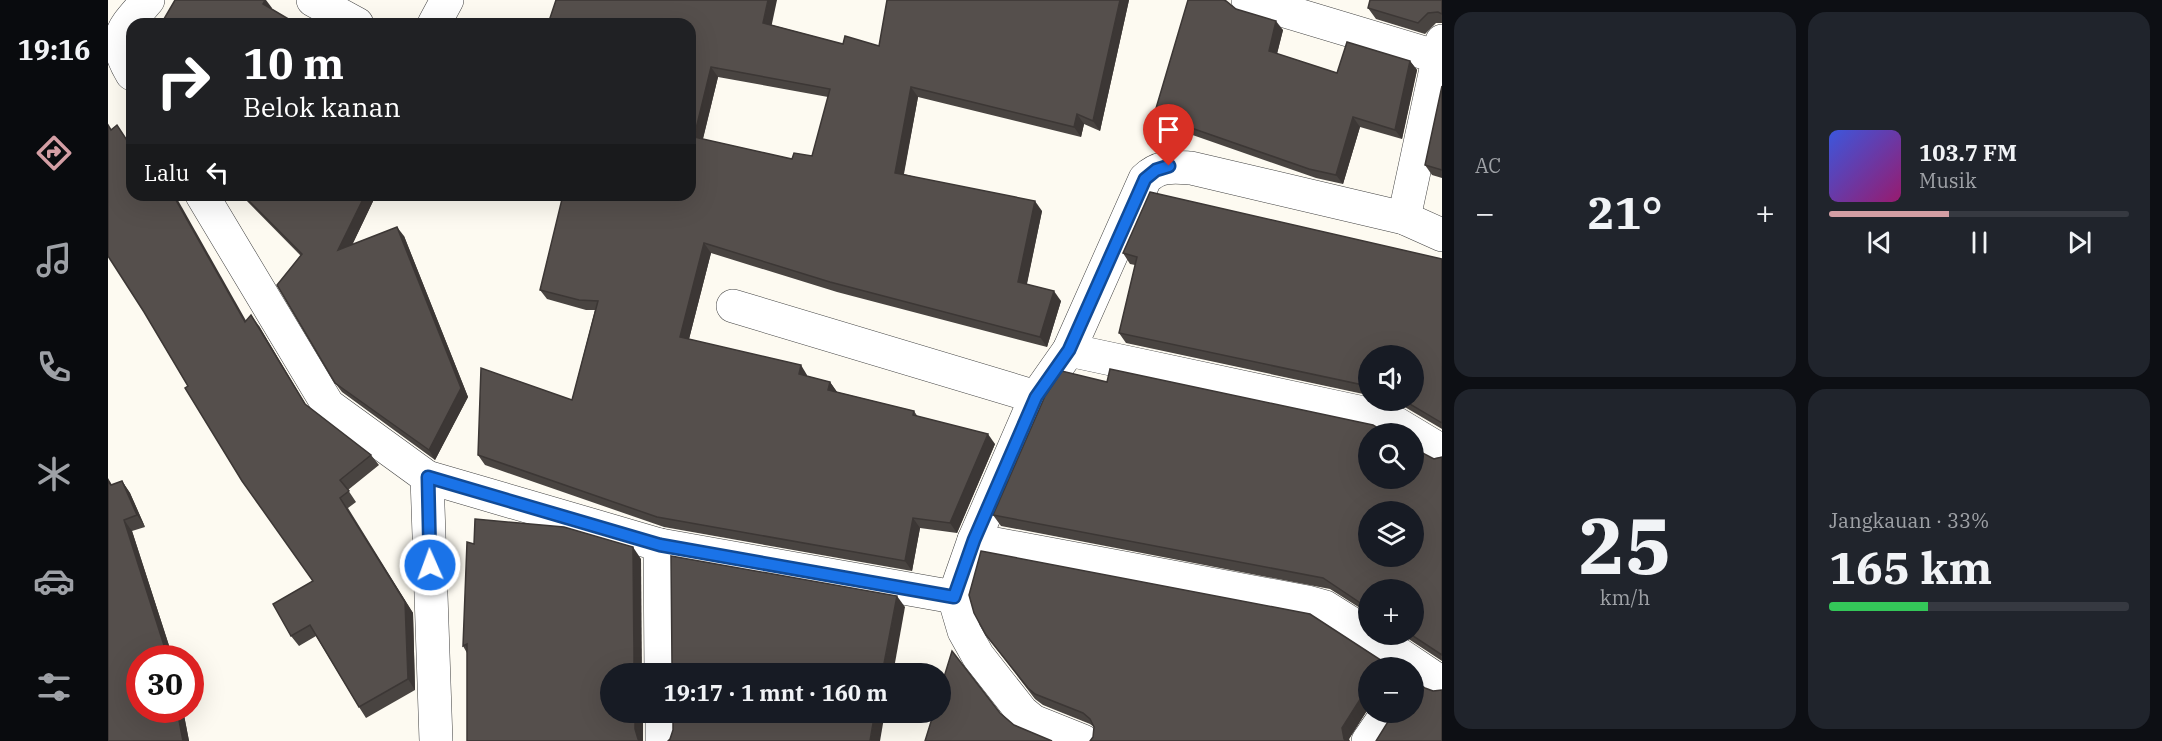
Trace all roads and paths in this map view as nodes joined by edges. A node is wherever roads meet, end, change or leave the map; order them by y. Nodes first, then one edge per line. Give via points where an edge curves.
1 (148, 0) edge
2 (313, 0) edge
3 (447, 0) edge
4 (1248, 0) edge
5 (132, 18) edge
6 (346, 18) edge
7 (437, 18) edge
8 (126, 26) edge
9 (1440, 49) edge
10 (126, 64) edge
11 (206, 201) edge
12 (1404, 218) junction
13 (1442, 235) edge
14 (733, 306) dead end
15 (1069, 350) junction
16 (1036, 397) junction
17 (1442, 451) edge
18 (428, 477) junction
19 (974, 540) junction
20 (660, 545) junction
21 (954, 597) junction
22 (1358, 628) edge
23 (1383, 645) edge
24 (1399, 657) edge
25 (661, 663) edge
26 (662, 723) edge
27 (1380, 723) edge
28 (436, 741) edge
29 (662, 741) edge
30 (1083, 741) edge
31 (1368, 741) edge

1 - 5 street
2 - 6 street
3 - 7 street
4 - 9 street
8 - 10 street via 120,40
9 - 12 street
11 - 18 street via 328,405
12 - 13 street
12 - 15 street via 1191,168 1169,166 1156,170 1145,179
14 - 16 street
15 - 16 street
15 - 17 street via 1387,418
16 - 19 street
18 - 20 street
18 - 28 street
19 - 21 street
19 - 22 street via 1307,602 1325,607
20 - 21 street
20 - 25 street
21 - 30 street via 964,631 978,656 1022,712 1033,722
23 - 24 street
26 - 29 street
27 - 31 street

